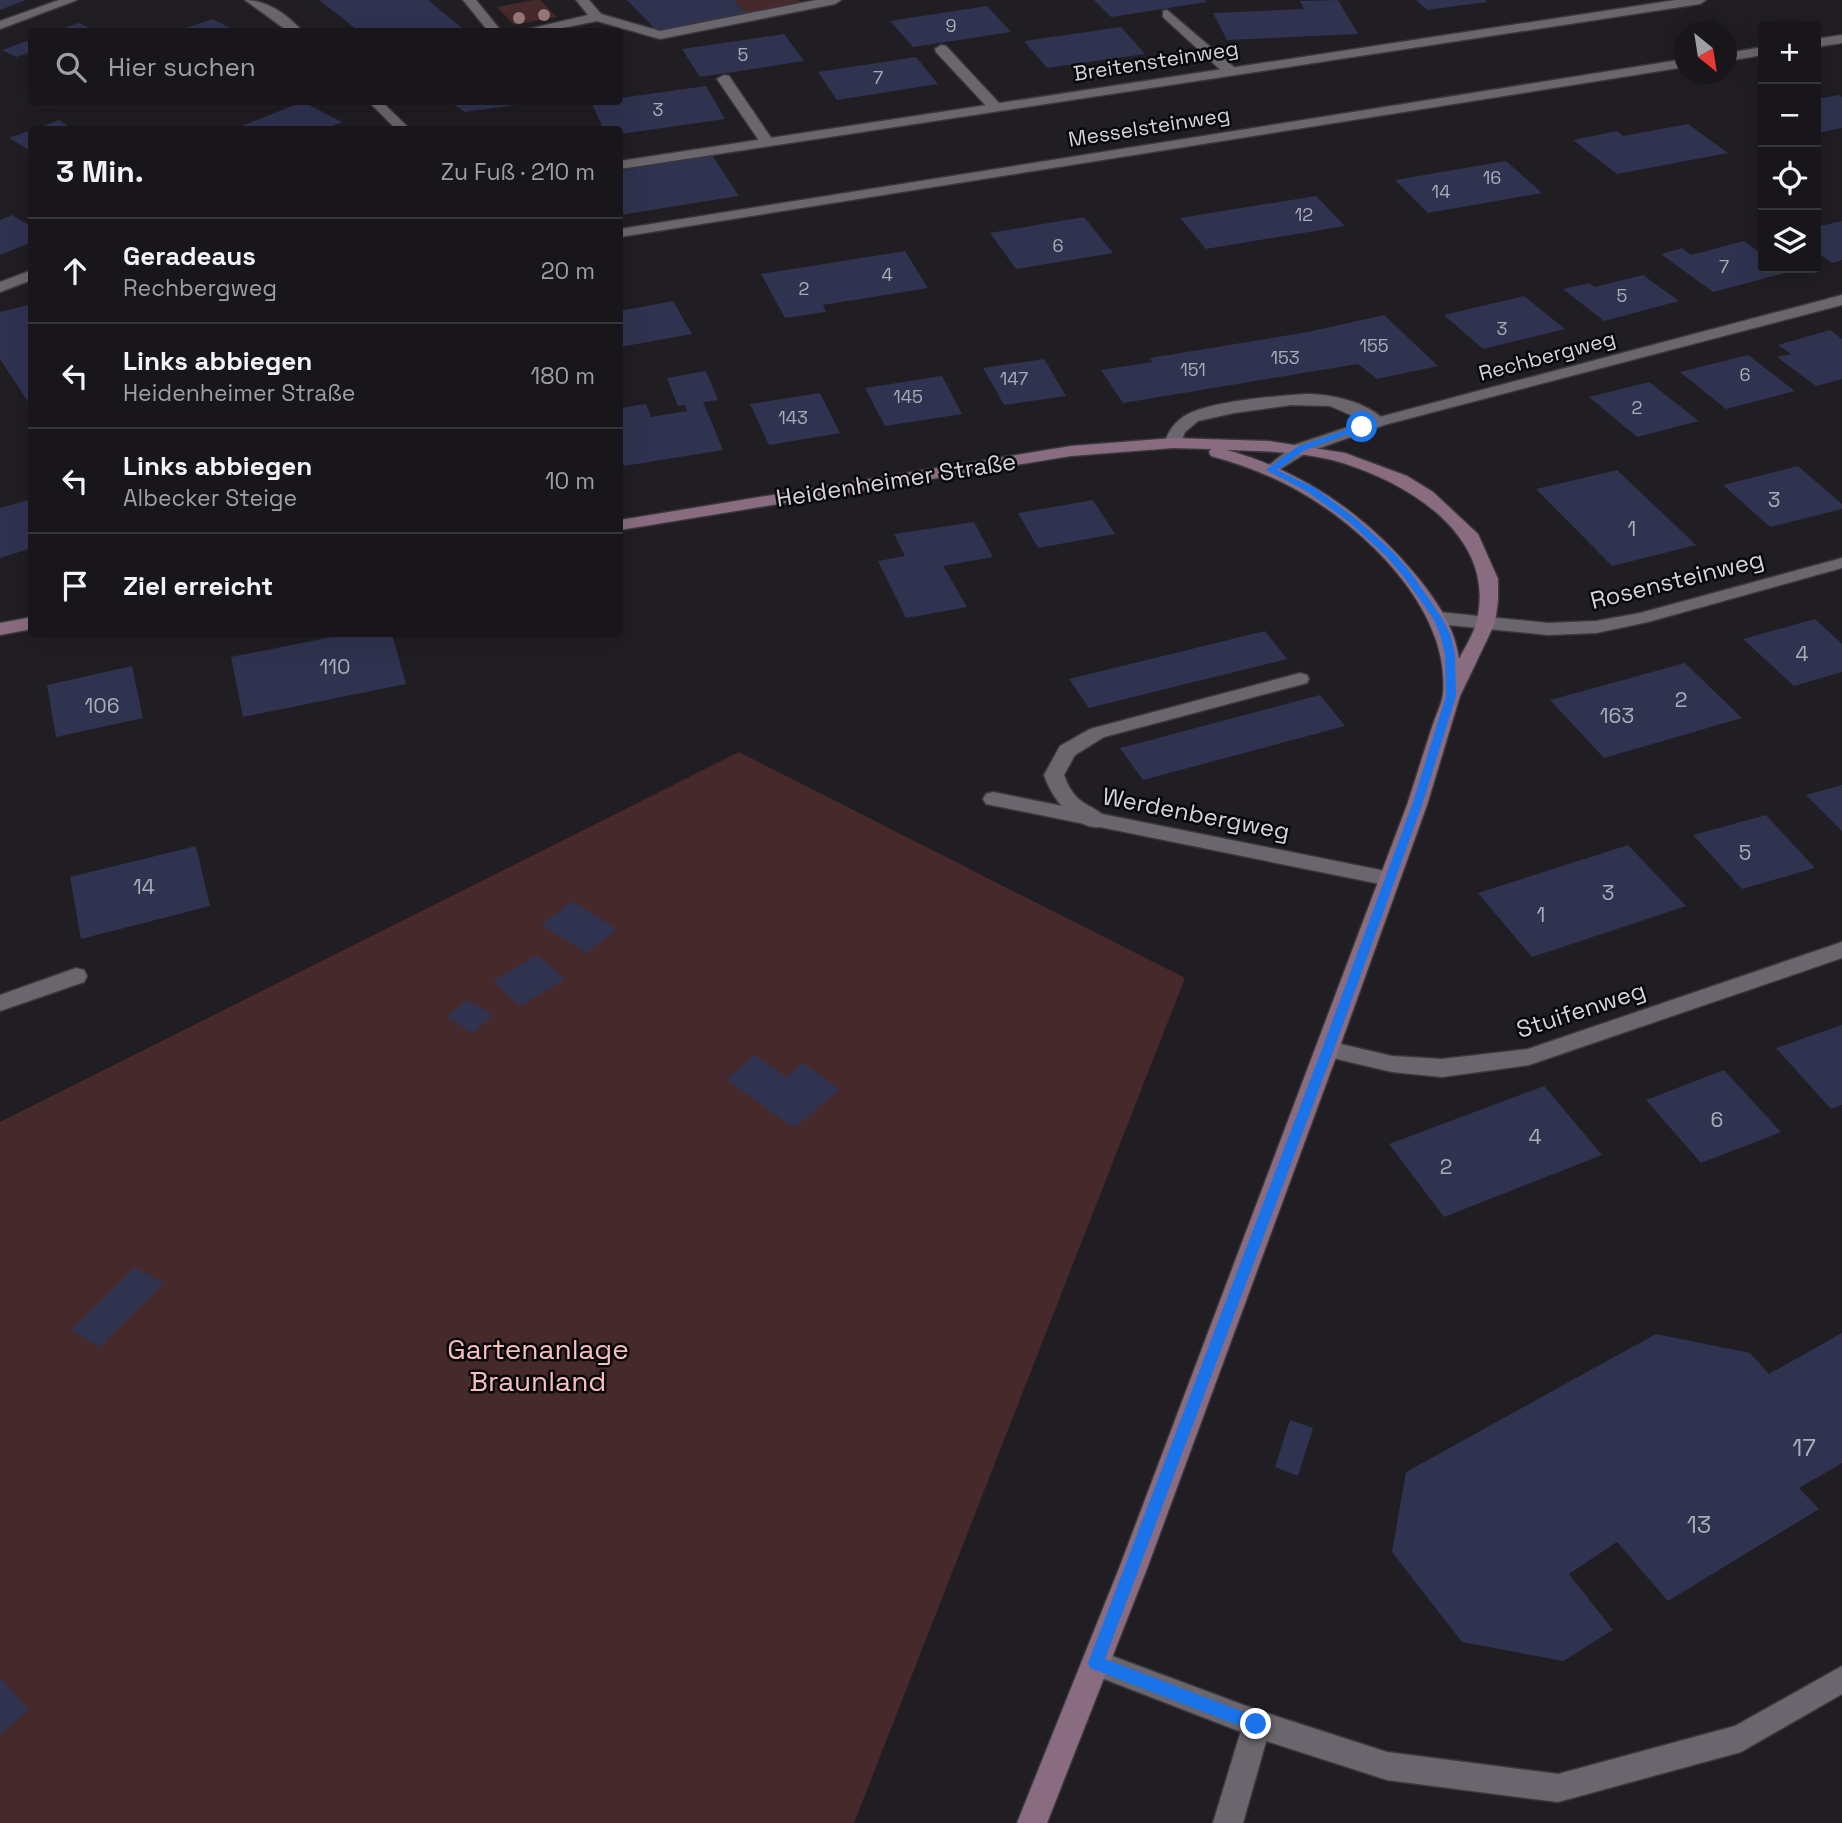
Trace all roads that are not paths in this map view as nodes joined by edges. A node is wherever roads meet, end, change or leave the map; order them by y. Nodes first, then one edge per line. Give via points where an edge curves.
1 (71, 0) edge
2 (251, 0) edge
3 (472, 0) edge
4 (582, 0) edge
5 (831, 0) edge
6 (1700, 0) edge
7 (1167, 14) dead end
8 (597, 17) junction
9 (0, 25) edge
10 (293, 28) edge
11 (493, 28) edge
12 (542, 28) edge
13 (1842, 38) edge
14 (1821, 42) edge
15 (941, 49) dead end
16 (1758, 52) edge
17 (1737, 55) edge
18 (1674, 66) edge
19 (1230, 71) junction
20 (724, 79) dead end
21 (378, 105) edge
22 (995, 107) junction
23 (395, 126) edge
24 (767, 142) junction
25 (623, 165) edge
26 (623, 233) edge
27 (28, 276) edge
28 (0, 287) edge
29 (1842, 300) edge
30 (1378, 422) junction
31 (1173, 443) junction
32 (1300, 449) junction
33 (1271, 470) junction
34 (623, 525) edge
35 (1842, 563) edge
36 (1437, 618) junction
37 (1486, 623) junction
38 (28, 624) edge
39 (0, 629) edge
40 (1300, 679) dead end
41 (1451, 696) junction
42 (993, 799) dead end
43 (1100, 821) junction
44 (1390, 879) junction
45 (1842, 950) edge
46 (76, 976) dead end
47 (0, 1003) edge
48 (1328, 1049) junction
49 (1096, 1663) junction
50 (1842, 1678) edge
51 (1256, 1724) junction
52 (1032, 1823) edge
53 (1228, 1823) edge

1 - 9 street
2 - 10 street
3 - 11 street
4 - 8 street
5 - 8 street via 660,35
6 - 19 street, Breitensteinweg
7 - 19 street
8 - 12 street
13 - 14 street
15 - 22 street
16 - 17 street
18 - 26 street, Messelsteinweg
19 - 22 street, Breitensteinweg
20 - 24 street
21 - 23 street
22 - 24 street, Breitensteinweg
24 - 25 street, Breitensteinweg
27 - 28 street
29 - 30 street, Rechbergweg
30 - 31 street via 1337,403 1293,400 1193,418 1178,431
30 - 32 street, Rechbergweg
31 - 32 main road, Heidenheimer Straße
31 - 33 main road, Heidenheimer Straße
31 - 34 main road, Heidenheimer Straße via 1071,451
32 - 33 street, Rechbergweg
32 - 37 main road, Heidenheimer Straße via 1375,468 1410,485 1451,515 1472,538 1489,579
33 - 36 main road, Heidenheimer Straße via 1311,490 1370,535 1407,575
35 - 37 street, Rosensteinweg via 1613,625 1560,629
36 - 37 street, Rosensteinweg
36 - 41 main road, Heidenheimer Straße via 1450,654
37 - 41 main road, Heidenheimer Straße
38 - 39 main road
40 - 43 street via 1115,727 1080,742 1059,761 1054,775 1066,802
41 - 44 main road, Heidenheimer Straße
42 - 43 street, Werdenbergweg
43 - 44 street, Werdenbergweg
44 - 48 main road, Heidenheimer Straße
45 - 48 street, Stuifenweg via 1529,1058 1442,1068 1392,1064
46 - 47 street
48 - 49 main road, Heidenheimer Straße
49 - 51 street
49 - 52 main road, Heidenheimer Straße
50 - 51 street via 1741,1738 1558,1788 1387,1766
51 - 53 street

